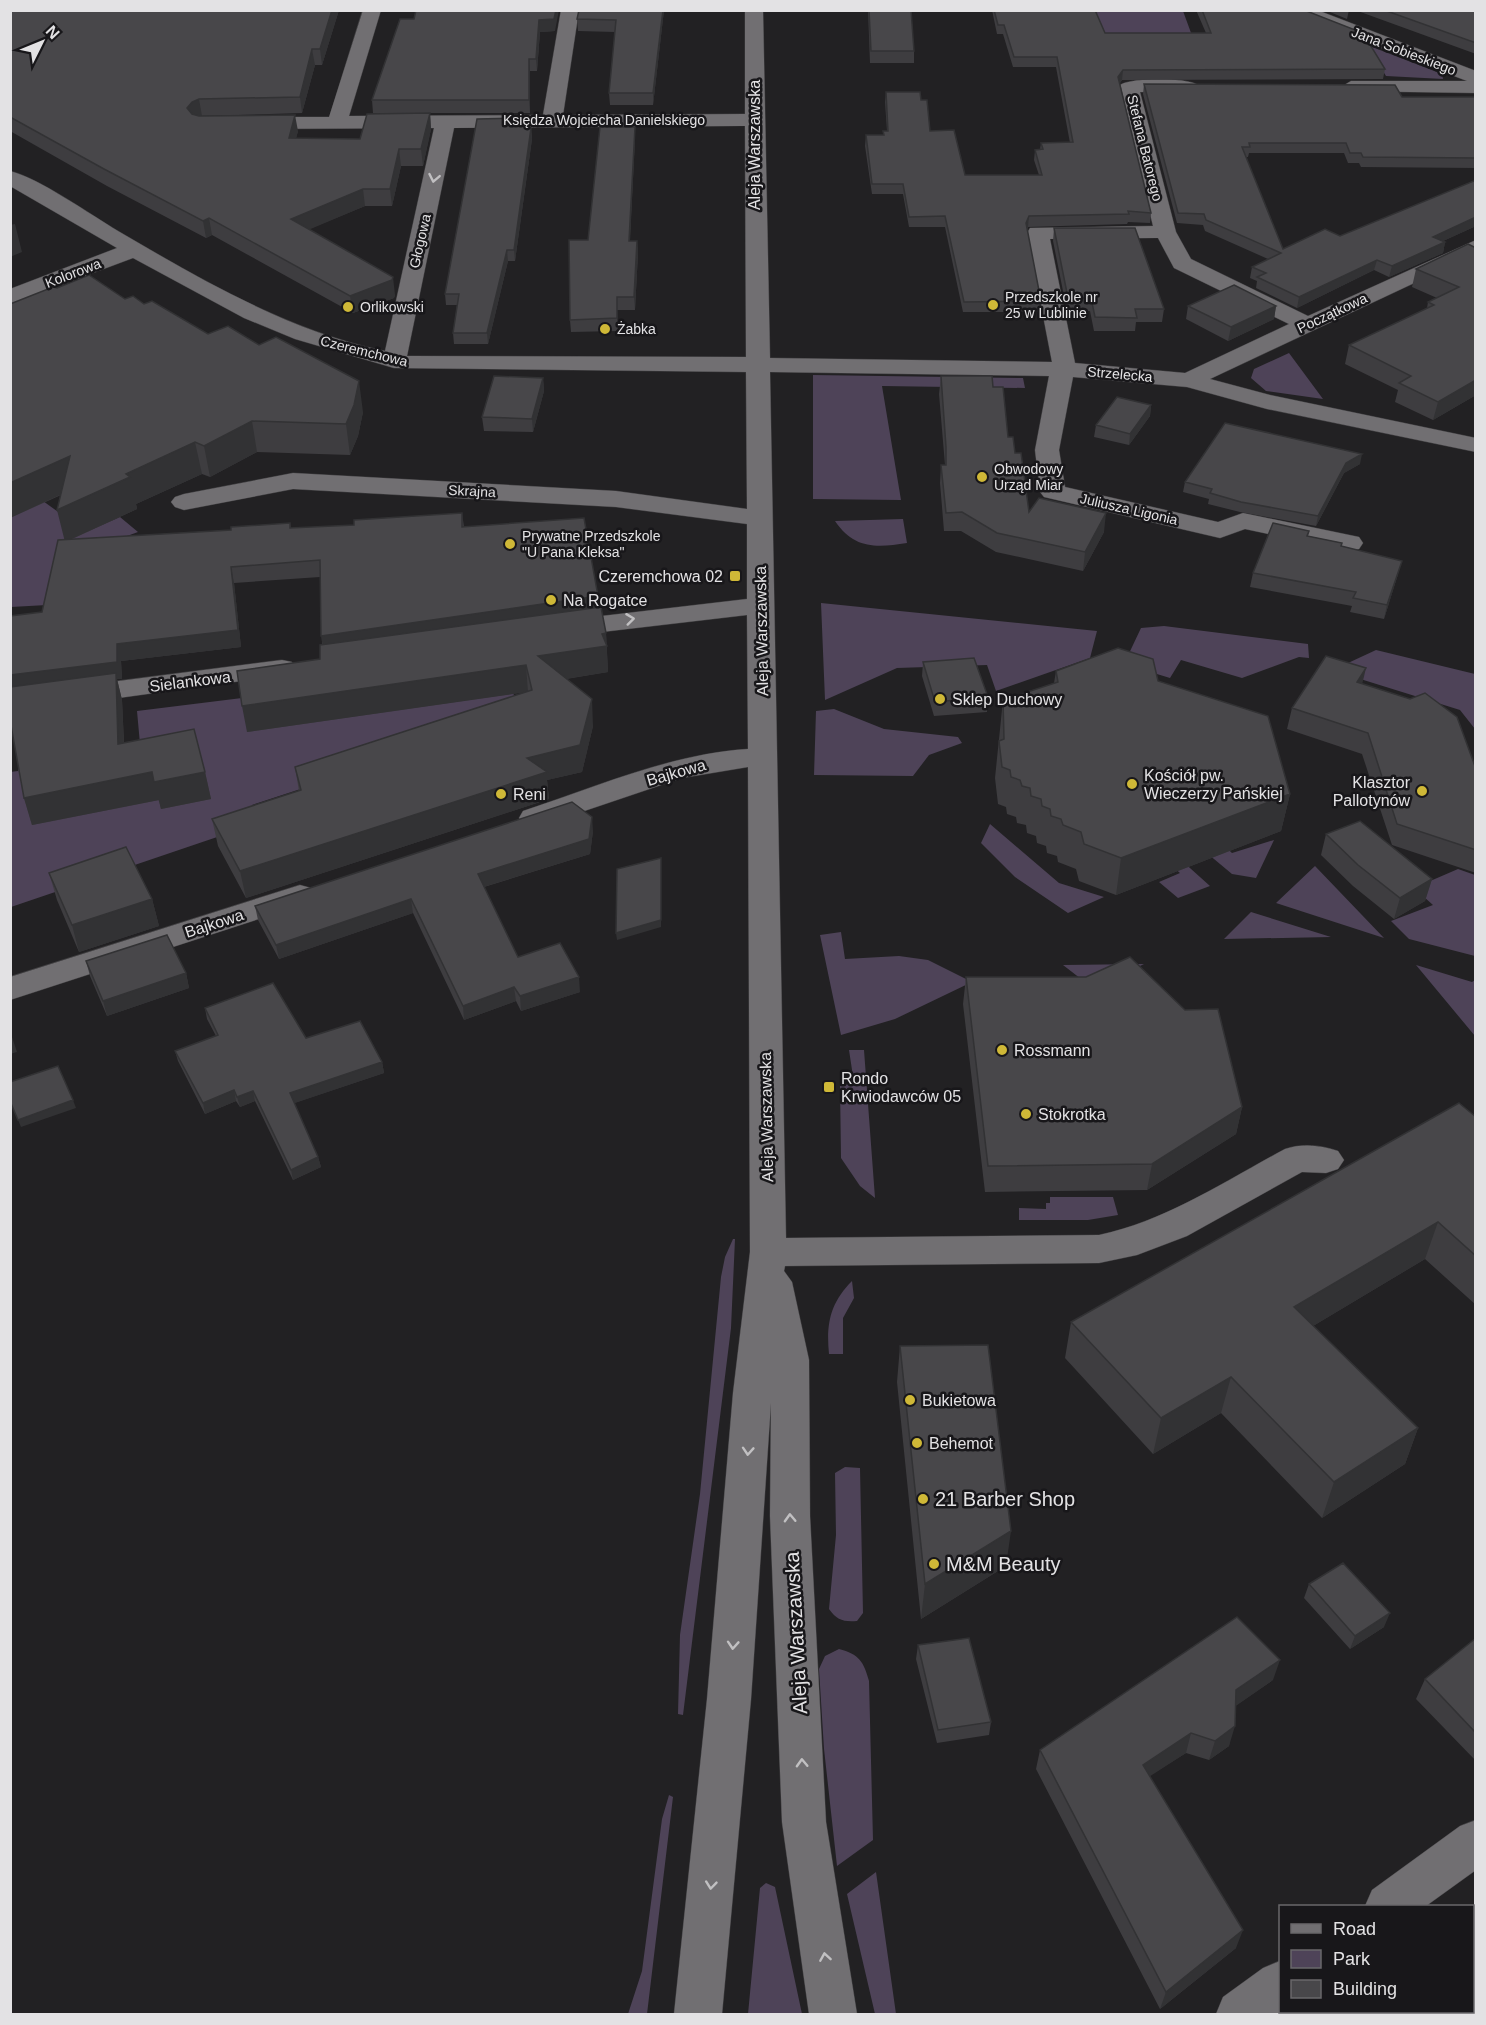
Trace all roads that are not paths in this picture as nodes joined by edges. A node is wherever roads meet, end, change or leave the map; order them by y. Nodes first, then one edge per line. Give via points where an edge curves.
1 (372, 10) edge
2 (570, 10) edge
3 (754, 10) edge
4 (1299, 10) edge
5 (1476, 78) edge
6 (1209, 87) edge
7 (1336, 87) edge
8 (1476, 87) edge
9 (552, 120) junction
10 (754, 120) junction
11 (339, 121) junction
12 (445, 121) junction
13 (233, 123) edge
14 (10, 177) edge
15 (1165, 232) junction
16 (1476, 246) edge
17 (135, 249) junction
18 (10, 297) edge
19 (1307, 324) junction
20 (394, 361) junction
21 (758, 365) junction
22 (1060, 369) junction
23 (1188, 380) junction
24 (1476, 445) edge
25 (184, 502) dead end
26 (760, 518) junction
27 (1350, 543) dead end
28 (761, 606) junction
29 (534, 632) edge
30 (313, 664) edge
31 (10, 704) edge
32 (763, 757) junction
33 (507, 827) edge
34 (327, 886) edge
35 (10, 989) edge
36 (1326, 1160) dead end
37 (768, 1252) junction
38 (1476, 1842) edge
39 (1389, 1905) edge
40 (1279, 1986) edge
41 (698, 2014) edge
42 (833, 2014) edge
43 (1240, 2014) edge

1 - 11 street
2 - 9 street
3 - 10 street, Aleja Warszawska
4 - 5 street, Jana Sobieskiego
6 - 15 street, Stefana Batorego via 1129,86
7 - 8 street
9 - 10 street, Księdza Wojciecha Danielskiego
9 - 12 street, Księdza Wojciecha Danielskiego
10 - 21 street, Aleja Warszawska
11 - 12 street, Księdza Wojciecha Danielskiego
11 - 13 street, Księdza Wojciecha Danielskiego
12 -> 20 street, Głogowa
14 - 17 street, Czeremchowa
15 - 19 street, Stefana Batorego via 1182,263
15 - 22 street via 1038,233 1064,360
16 - 19 street, Początkowa
17 - 18 street, Kolorowa
17 - 20 street, Czeremchowa via 278,325 330,345
19 - 23 street, Początkowa
20 - 21 street, Czeremchowa
21 - 22 street, Strzelecka
21 - 26 street, Aleja Warszawska
22 - 23 street, Strzelecka
22 - 27 street, Juliusza Ligonia via 1047,450 1053,492 1220,530 1244,521
23 - 24 street, Strzelecka via 1268,402
25 - 26 street, Skrajna via 293,482 616,499
26 - 28 street, Aleja Warszawska
29 -> 28 street
28 - 32 street, Aleja Warszawska
30 - 31 street, Sielankowa
32 - 33 street, Bajkowa via 729,757 657,776
32 - 37 street, Aleja Warszawska
34 - 35 street, Bajkowa
36 - 37 street via 1297,1158 1174,1226 1137,1241 1099,1249
37 -> 41 street, Aleja Warszawska via 752,1393 729,1699
42 -> 37 street, Aleja Warszawska via 804,1822 790,1516 790,1360
38 - 39 street
40 - 43 street

